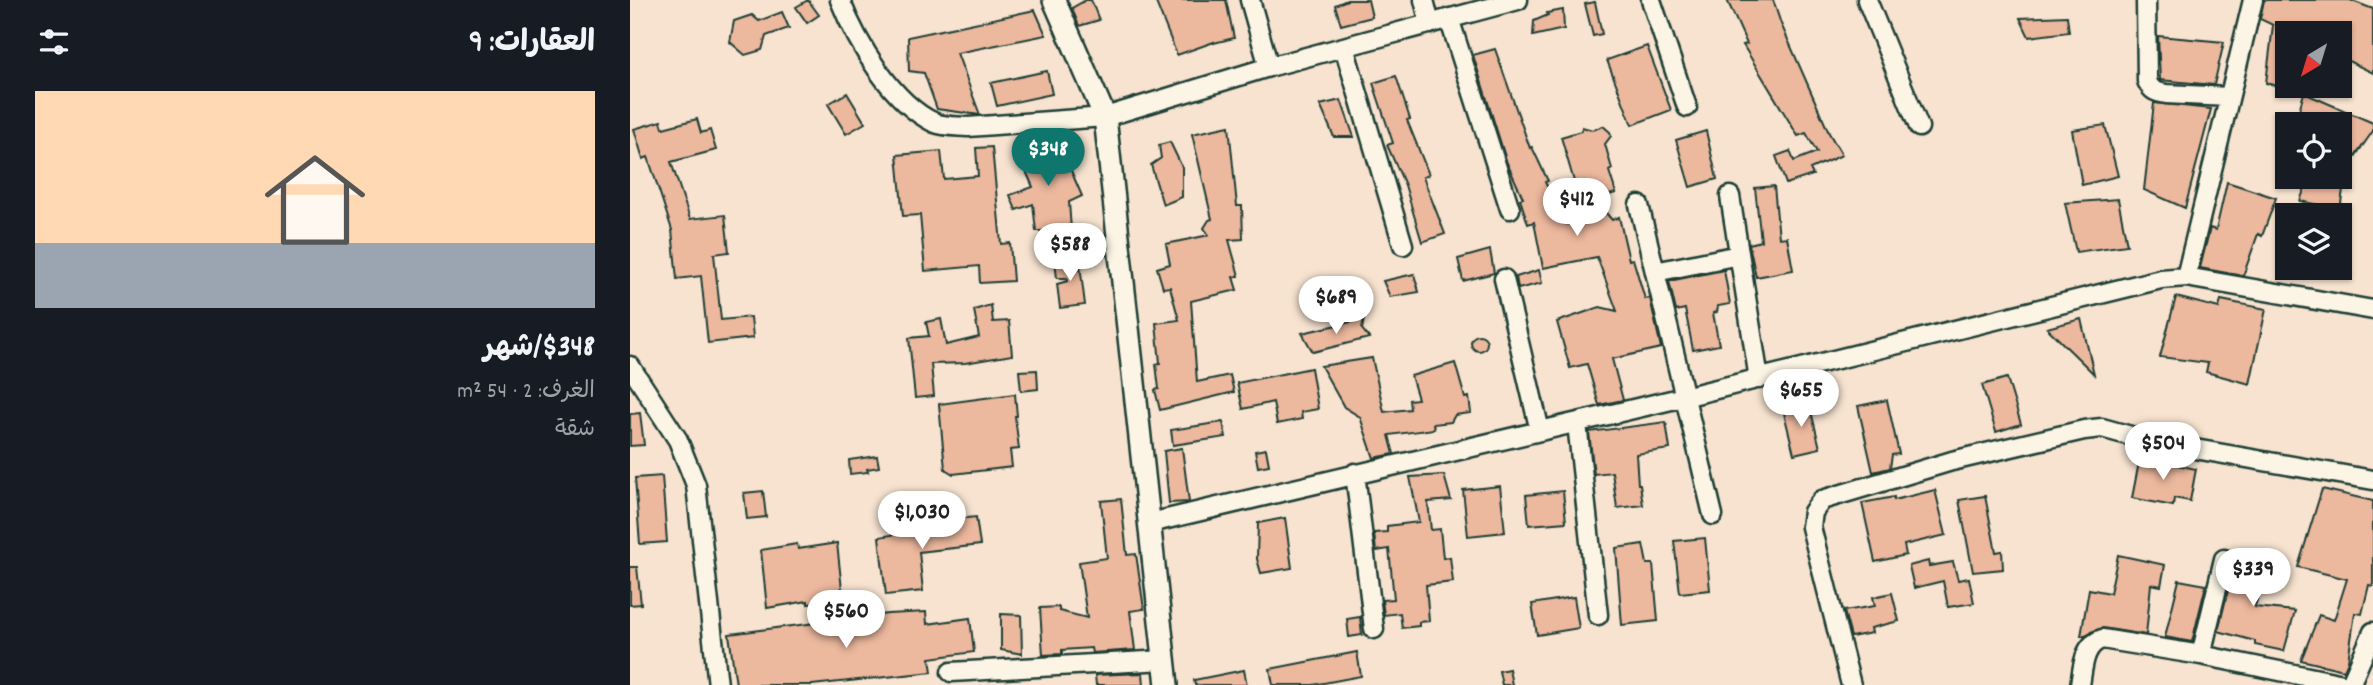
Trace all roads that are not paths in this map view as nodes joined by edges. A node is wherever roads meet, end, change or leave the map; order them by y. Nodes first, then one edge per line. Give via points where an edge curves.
1 (841, 0) edge
2 (1054, 0) edge
3 (1250, 0) edge
4 (1424, 0) edge
5 (1518, 0) edge
6 (1651, 0) edge
7 (1867, 0) edge
8 (2146, 0) edge
9 (2253, 0) edge
10 (1449, 18) junction
11 (1430, 24) junction
12 (1345, 47) junction
13 (1269, 67) junction
14 (2229, 97) junction
15 (1687, 107) dead end
16 (1105, 117) junction
17 (1919, 127) dead end
18 (1730, 196) dead end
19 (1639, 205) dead end
20 (1510, 209) dead end
21 (1403, 245) dead end
22 (1739, 255) junction
23 (1655, 272) junction
24 (2186, 277) junction
25 (1504, 279) dead end
26 (2373, 310) edge
27 (630, 366) edge
28 (1759, 379) junction
29 (1684, 397) junction
30 (1577, 423) junction
31 (1540, 431) junction
32 (1355, 473) junction
33 (2373, 480) edge
34 (1713, 515) dead end
35 (1150, 523) junction
36 (2224, 559) dead end
37 (1598, 615) dead end
38 (1374, 629) dead end
39 (2372, 639) edge
40 (2201, 656) junction
41 (1166, 660) junction
42 (951, 672) dead end
43 (718, 685) edge
44 (1167, 685) edge
45 (1851, 685) edge
46 (2080, 685) edge
47 (2349, 685) edge

1 - 16 street via 861,42 891,85 908,104 936,123 968,127
2 - 16 main road
3 - 13 street
4 - 11 street
5 - 10 street
6 - 15 street
7 - 17 street
8 - 14 street via 2150,88 2157,93
9 - 14 street
10 - 11 street
10 - 20 street
11 - 12 street
12 - 13 street
12 - 21 street
13 - 16 street
14 - 24 street
16 - 35 main road
18 - 22 street
19 - 23 street
22 - 23 street
22 - 28 street
23 - 29 street
24 - 26 street
24 - 28 street via 2161,279
25 - 31 street
27 - 43 street via 678,440 696,485
28 - 29 street
29 - 30 street
29 - 34 street
30 - 31 street
30 - 37 street
31 - 32 street
32 - 35 street
32 - 38 street
33 - 45 street via 2102,428 1952,461 1822,500 1813,512 1811,527
35 - 41 main road
36 - 40 street
39 - 47 street
40 - 46 street via 2097,640 2086,655
40 - 47 street
41 - 42 street
41 - 44 main road

